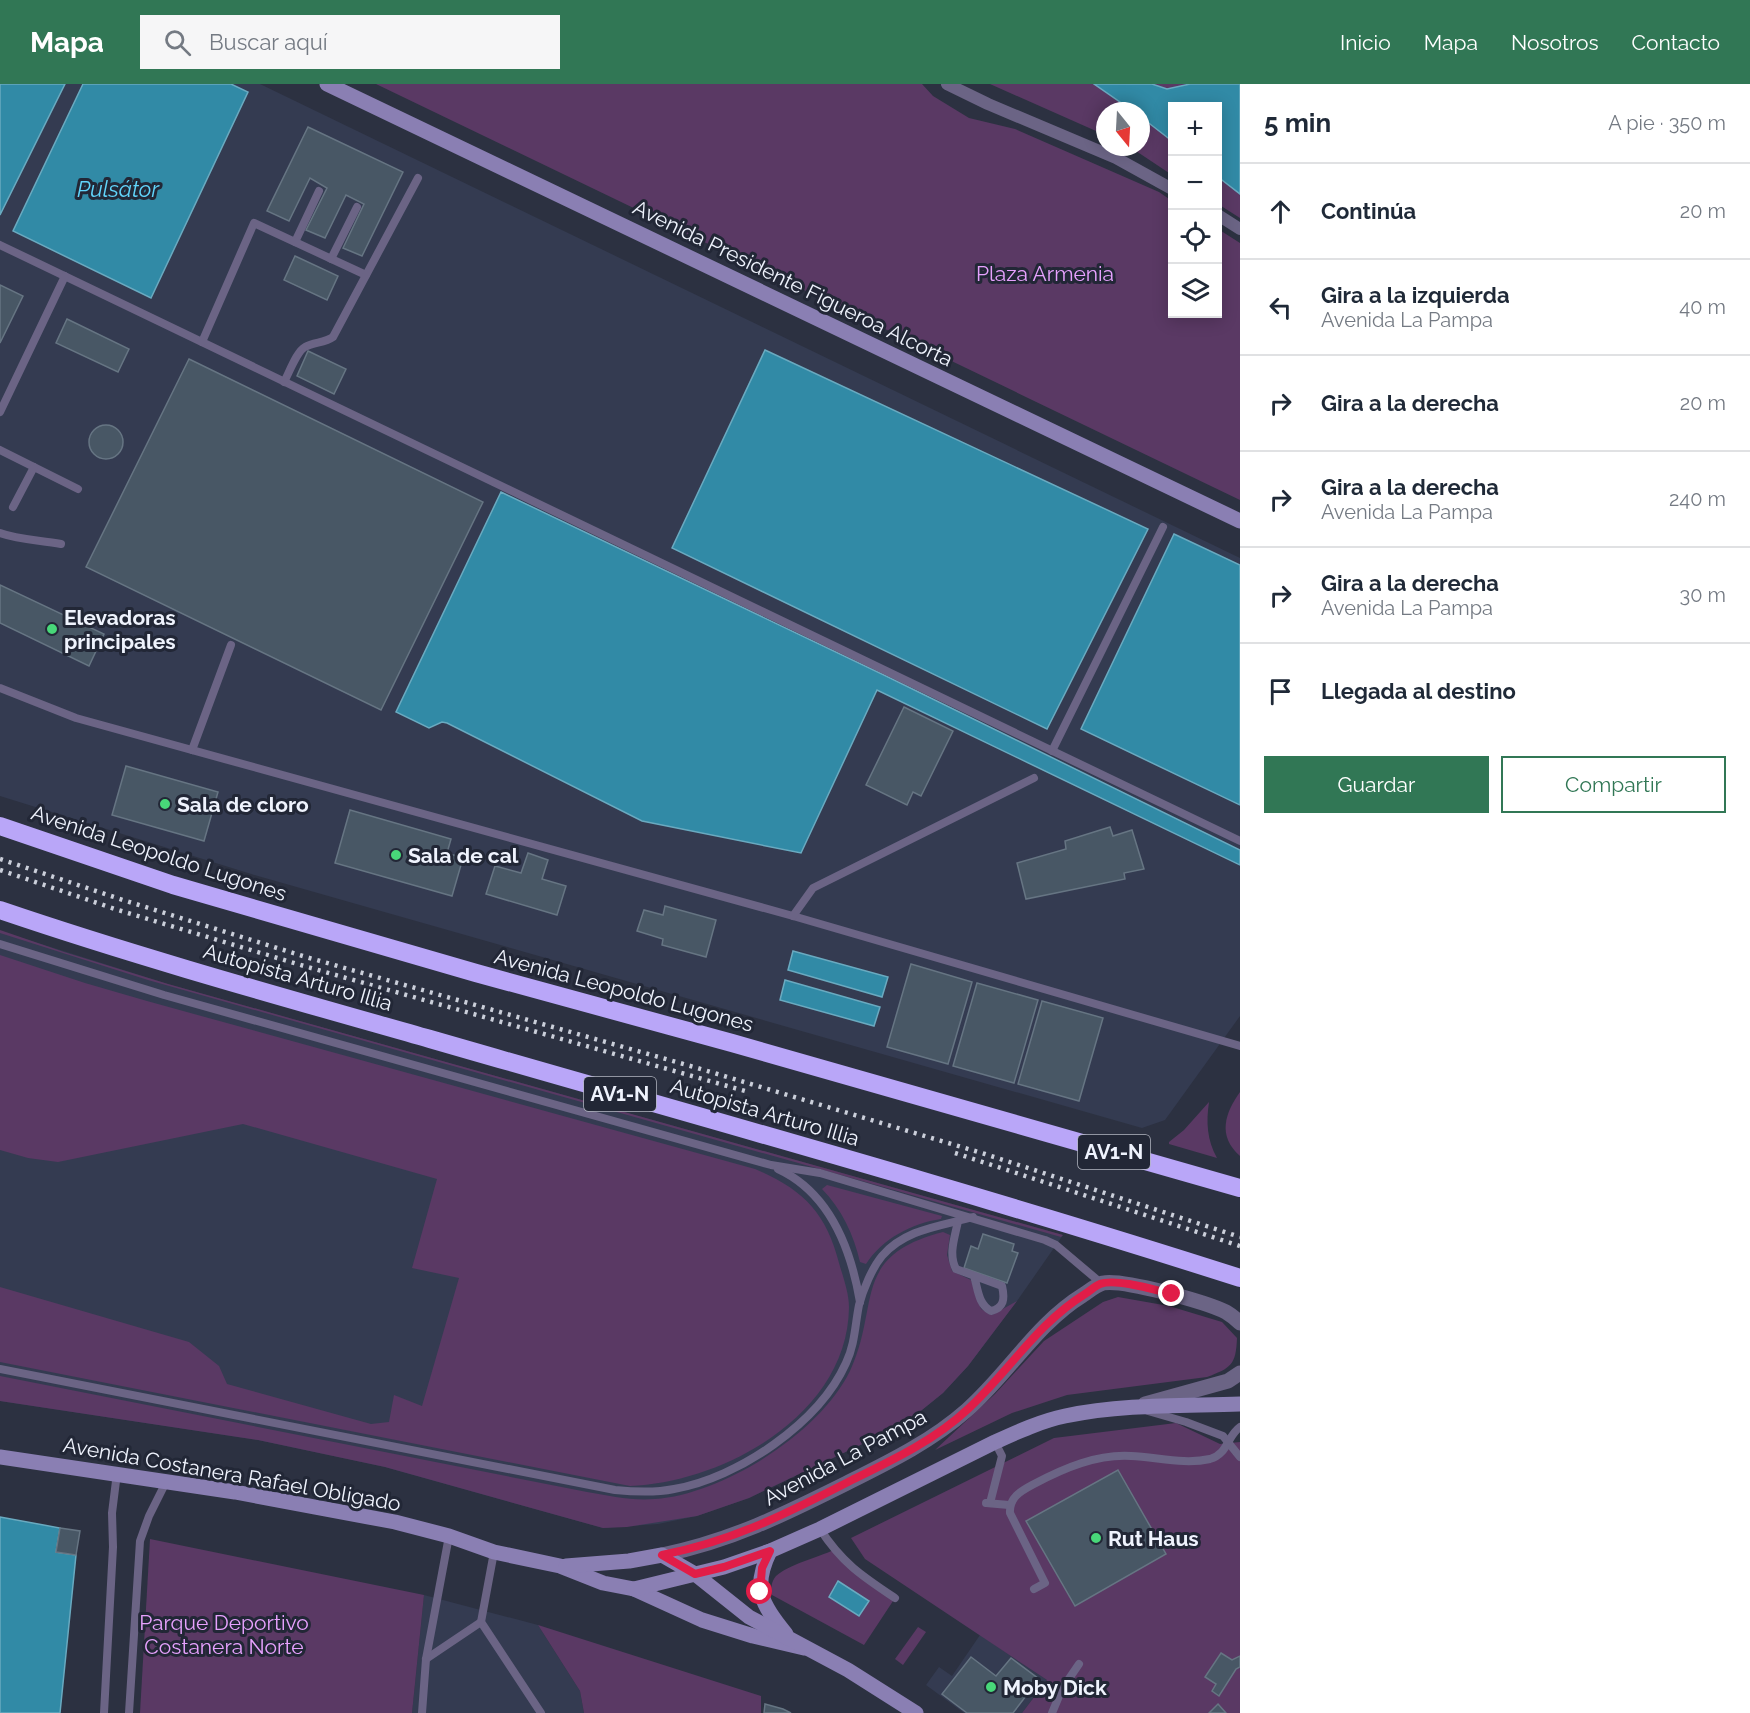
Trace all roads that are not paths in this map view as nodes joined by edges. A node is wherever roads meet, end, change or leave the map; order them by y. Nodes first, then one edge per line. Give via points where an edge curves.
1 (327, 84) edge
2 (947, 84) edge
3 (418, 178) dead end
4 (1168, 186) edge
5 (319, 190) dead end
6 (357, 207) dead end
7 (1222, 218) edge
8 (1240, 229) edge
9 (295, 242) junction
10 (0, 245) edge
11 (331, 259) junction
12 (366, 275) junction
13 (65, 276) junction
14 (202, 342) junction
15 (284, 382) junction
16 (0, 412) edge
17 (0, 450) edge
18 (34, 467) junction
19 (78, 489) dead end
20 (13, 507) dead end
21 (1240, 521) edge
22 (1163, 527) dead end
23 (0, 532) edge
24 (62, 544) dead end
25 (231, 645) dead end
26 (0, 688) edge
27 (192, 750) junction
28 (1052, 751) junction
29 (1034, 778) dead end
30 (0, 826) edge
31 (1240, 841) edge
32 (0, 910) edge
33 (793, 916) junction
34 (0, 944) edge
35 (1240, 1046) edge
36 (771, 1165) junction
37 (1240, 1188) edge
38 (974, 1217) junction
39 (958, 1221) junction
40 (974, 1276) dead end
41 (1240, 1278) edge
42 (1101, 1283) junction
43 (860, 1303) junction
44 (1240, 1323) edge
45 (0, 1369) edge
46 (1240, 1373) edge
47 (1240, 1404) edge
48 (1133, 1407) junction
49 (1240, 1426) edge
50 (995, 1442) junction
51 (1229, 1442) junction
52 (0, 1457) edge
53 (1240, 1457) edge
54 (117, 1473) junction
55 (167, 1480) junction
56 (1009, 1505) junction
57 (820, 1529) junction
58 (449, 1536) junction
59 (770, 1551) junction
60 (494, 1552) junction
61 (662, 1555) junction
62 (560, 1566) junction
63 (695, 1574) junction
64 (634, 1589) junction
65 (1034, 1589) dead end
66 (895, 1598) dead end
67 (481, 1622) junction
68 (798, 1645) junction
69 (426, 1659) junction
70 (1079, 1664) dead end
71 (104, 1713) edge
72 (129, 1713) edge
73 (422, 1713) edge
74 (541, 1713) edge
75 (916, 1713) edge
76 (1052, 1713) edge

1 - 21 main road, Avenida Presidente Figueroa Alcorta
2 - 4 street via 1116,158
3 - 12 lane
5 - 9 lane
6 - 11 lane
7 - 8 street
9 - 11 lane
9 - 14 lane via 255,223
10 - 13 lane
11 - 12 lane
12 - 15 lane via 333,337 305,346
13 - 14 lane
13 - 16 lane
14 - 15 lane
15 - 28 lane
17 - 18 lane
18 - 19 lane
18 - 20 lane
22 - 28 lane
23 - 24 lane via 13,538
25 - 27 lane
26 - 27 lane via 75,718
27 - 33 lane
28 - 31 lane
29 - 33 lane via 813,888
30 - 37 highway, Avenida Leopoldo Lugones / AV1-N via 173,885
32 - 41 highway, Autopista Arturo Illia / AV1-N via 273,994 1017,1208
33 - 35 lane
34 - 36 lane via 164,995
36 - 38 lane via 820,1173
36 - 43 lane via 811,1190 828,1211 850,1259
38 - 39 lane
38 - 42 lane via 1056,1245
39 - 40 lane via 952,1262 956,1269
39 - 43 lane via 916,1232 891,1246 874,1267
42 - 44 street via 1115,1282 1172,1294 1227,1313
42 - 61 street, Avenida La Pampa via 1073,1301 1037,1334 968,1409 910,1450 751,1529
43 - 45 lane via 847,1363 809,1415 753,1458 694,1484 657,1492 615,1490
46 - 48 street via 1228,1381
47 - 48 main road
48 - 50 main road via 1062,1417
48 - 51 lane via 1186,1422
49 - 51 lane
50 - 56 lane via 1002,1456 987,1503
50 - 57 main road
51 - 53 lane
51 - 56 lane via 1218,1456 1208,1459 1130,1455 1100,1458 1073,1466 1019,1492
52 - 54 main road, Avenida Costanera Rafael Obligado
54 - 55 main road, Avenida Costanera Rafael Obligado
54 - 71 lane
55 - 58 main road, Avenida Costanera Rafael Obligado via 346,1512
55 - 72 lane via 140,1541
56 - 65 lane via 1045,1582
57 - 59 main road
57 - 66 lane via 849,1565
58 - 60 main road, Avenida Costanera Rafael Obligado
58 - 69 lane
59 - 63 main road
59 - 68 main road via 762,1568 762,1600
60 - 62 main road, Avenida Costanera Rafael Obligado
60 - 67 lane
61 - 62 main road, Avenida Costanera Rafael Obligado
61 - 63 main road, Avenida Costanera Rafael Obligado
62 - 64 main road, Avenida Costanera Rafael Obligado via 603,1583
63 - 64 main road
63 - 68 main road, Avenida Costanera Rafael Obligado via 733,1606
64 - 68 main road, Avenida Costanera Rafael Obligado via 702,1620
67 - 69 lane
67 - 74 lane
68 - 75 main road, Avenida Costanera Rafael Obligado via 848,1670
69 - 73 lane
70 - 76 lane

